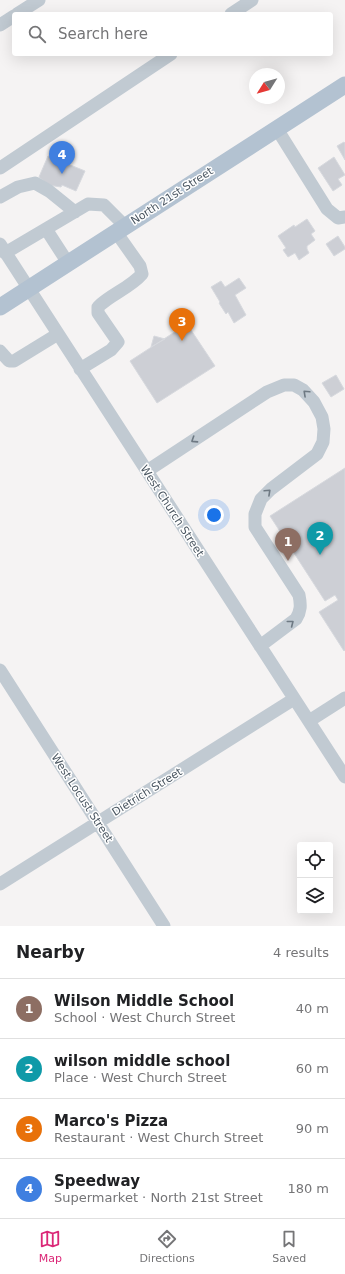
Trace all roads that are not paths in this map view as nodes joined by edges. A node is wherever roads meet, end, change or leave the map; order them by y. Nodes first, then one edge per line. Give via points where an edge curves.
1 (39, 0) edge
2 (252, 0) edge
3 (20, 12) edge
4 (234, 12) edge
5 (12, 17) edge
6 (0, 25) edge
7 (168, 56) edge
8 (345, 85) edge
9 (277, 129) junction
10 (0, 168) edge
11 (0, 197) edge
12 (74, 212) junction
13 (345, 217) edge
14 (46, 229) junction
15 (121, 229) junction
16 (3, 249) edge
17 (68, 263) junction
18 (28, 288) junction
19 (0, 307) edge
20 (58, 334) junction
21 (0, 351) edge
22 (80, 369) junction
23 (147, 471) junction
24 (260, 646) junction
25 (0, 670) edge
26 (345, 698) edge
27 (294, 699) junction
28 (309, 721) junction
29 (345, 777) edge
30 (98, 823) junction
31 (0, 884) edge
32 (164, 926) edge

1 - 3 street
2 - 4 street
5 - 6 street
7 - 10 street
8 - 9 main road, North 21st Street
9 - 13 street via 328,208 338,218
9 - 15 main road, North 21st Street
11 - 12 street via 18,187 35,183
12 - 14 street
12 - 15 street via 88,204 104,205
14 - 16 street
14 - 17 street
15 - 17 main road, North 21st Street
15 - 22 street via 142,274 98,307 98,313 118,342 111,350
16 - 18 street, West Church Street
17 - 18 main road, North 21st Street
18 - 19 main road, North 21st Street
18 - 20 street, West Church Street
20 - 21 street via 14,361 9,361
20 - 22 street, West Church Street
22 - 23 street, West Church Street
23 - 24 street, West Church Street
24 -> 23 street via 296,619 301,606 299,595 255,527 255,514 266,494 317,454 323,442 324,429 322,417 314,402 303,390 294,385 284,384 267,392
24 - 27 street, West Church Street
25 - 30 street, West Locust Street
26 - 28 street
27 - 28 street, West Church Street
27 - 30 street, Dietrich Street
28 - 29 street, West Church Street
30 - 31 street, Dietrich Street
30 - 32 street, West Locust Street

